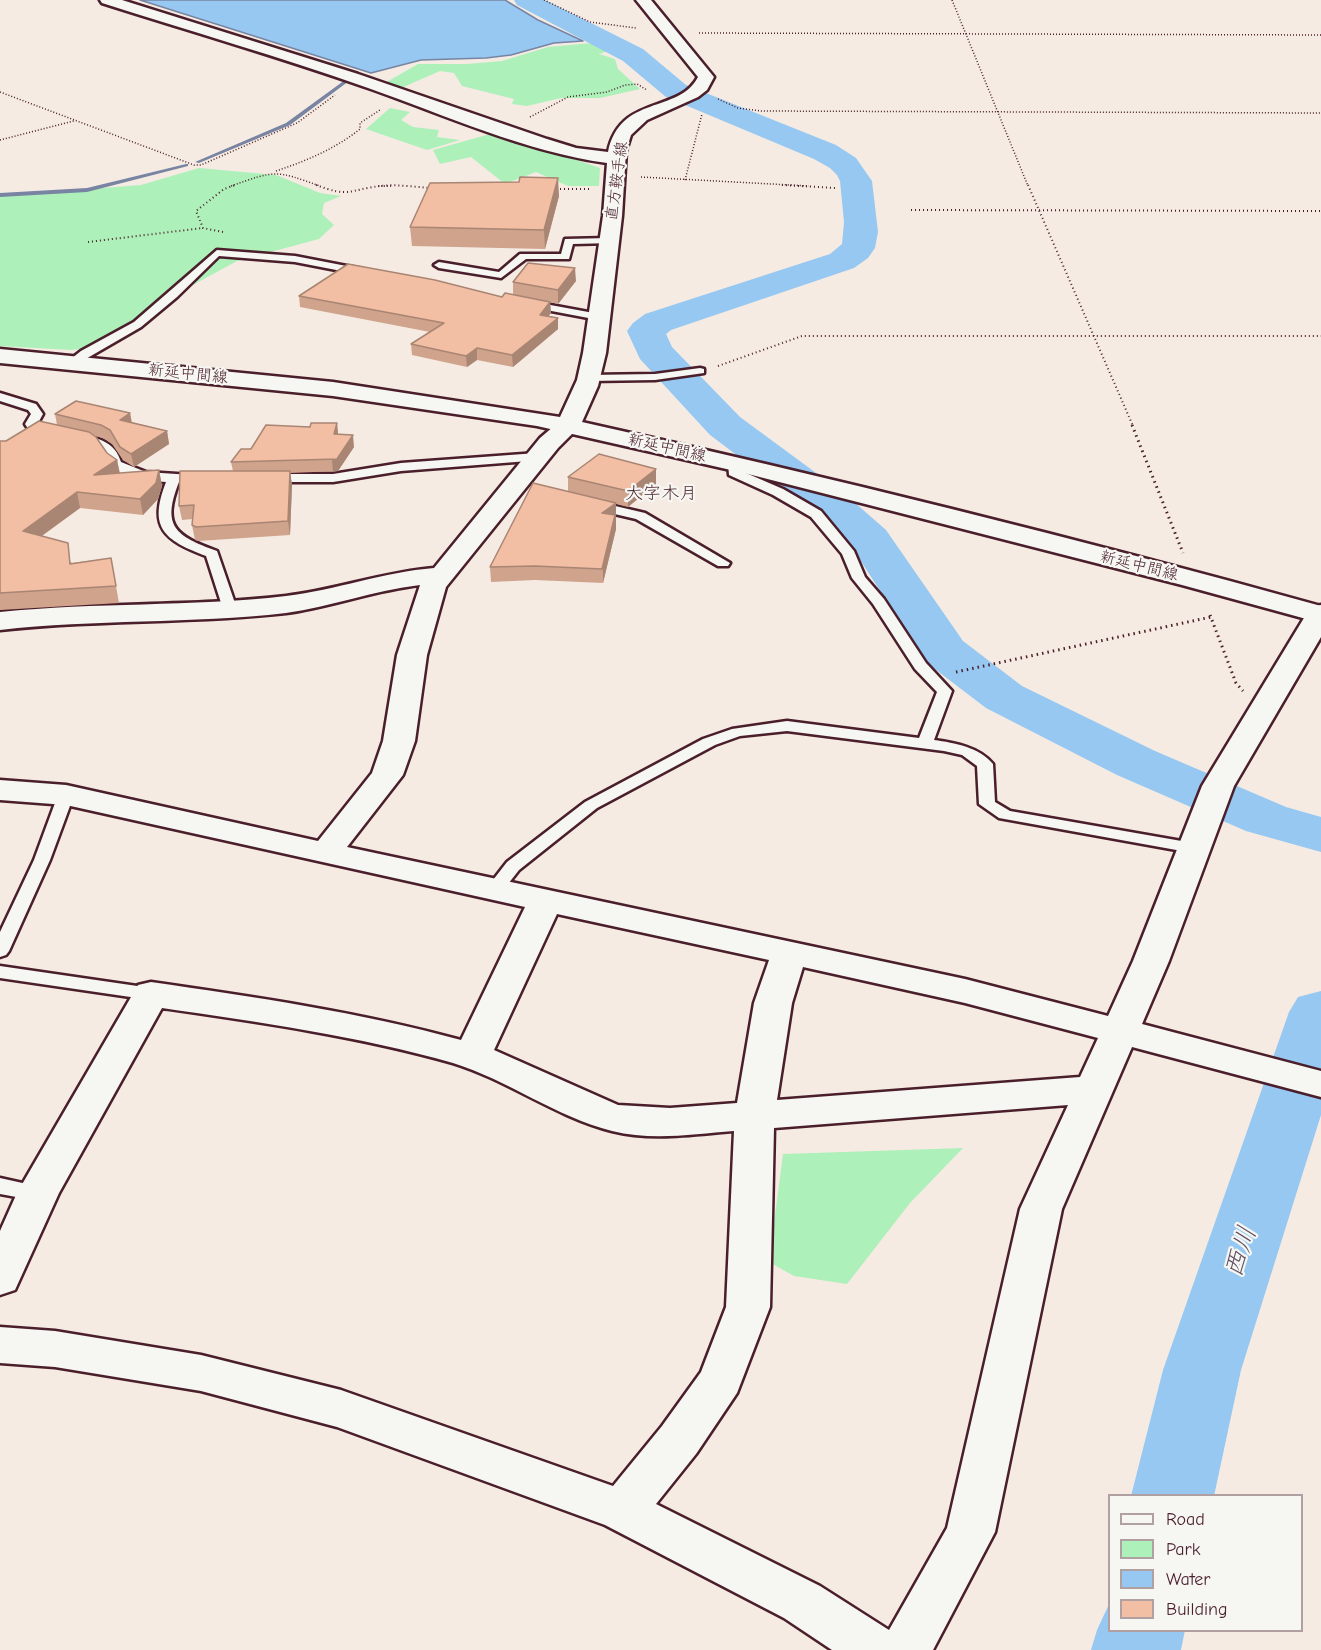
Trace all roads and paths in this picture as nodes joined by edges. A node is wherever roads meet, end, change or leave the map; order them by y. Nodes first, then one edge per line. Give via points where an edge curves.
1 (107, 0) edge
2 (544, 0) edge
3 (642, 0) edge
4 (952, 0) edge
5 (669, 30) junction
6 (966, 34) junction
7 (1321, 35) edge
8 (362, 80) junction
9 (696, 91) junction
10 (0, 92) edge
11 (416, 99) junction
12 (672, 102) junction
13 (999, 112) junction
14 (1321, 113) edge
15 (75, 121) junction
16 (502, 129) junction
17 (0, 140) edge
18 (269, 173) junction
19 (616, 175) junction
20 (685, 180) junction
21 (431, 188) edge
22 (836, 188) dead end
23 (548, 189) edge
24 (911, 210) dead end
25 (1038, 210) junction
26 (1321, 211) edge
27 (203, 228) junction
28 (609, 241) junction
29 (88, 242) dead end
30 (217, 253) junction
31 (440, 265) dead end
32 (375, 275) edge
33 (521, 302) edge
34 (599, 317) junction
35 (1095, 336) junction
36 (1321, 336) edge
37 (0, 356) edge
38 (73, 362) junction
39 (700, 371) joint
40 (589, 378) junction
41 (0, 397) edge
42 (568, 426) junction
43 (537, 457) junction
44 (740, 464) junction
45 (174, 478) junction
46 (214, 479) edge
47 (254, 479) edge
48 (581, 502) edge
49 (1184, 556) dead end
50 (723, 562) dead end
51 (441, 575) junction
52 (230, 609) junction
53 (1208, 609) dead end
54 (1321, 614) edge
55 (1211, 617) junction
56 (0, 621) edge
57 (932, 677) junction
58 (1261, 715) junction
59 (925, 743) junction
60 (0, 790) edge
61 (66, 795) junction
62 (1192, 848) junction
63 (327, 852) junction
64 (495, 889) junction
65 (546, 900) junction
66 (0, 951) edge
67 (789, 954) junction
68 (0, 972) edge
69 (151, 994) junction
70 (1133, 1034) junction
71 (472, 1056) junction
72 (1321, 1084) edge
73 (1096, 1089) junction
74 (755, 1114) junction
75 (19, 1189) edge
76 (0, 1278) edge
77 (0, 1345) edge
78 (622, 1510) junction
79 (876, 1650) edge
80 (906, 1650) edge

1 - 8 street
2 - 5 path via 590,22
3 - 5 street
4 - 6 path
5 - 6 path
5 - 9 street via 706,77
6 - 7 path
6 - 13 path
8 - 11 street
8 - 15 path via 345,87 297,123 201,165
9 - 12 street, 直方鞍手線
9 - 13 path via 747,111
10 - 15 path
11 - 16 street
11 - 18 path via 383,108 360,123 360,129 351,137 309,159
12 - 16 path via 637,84 625,85 607,92 568,97
12 - 19 street, 直方鞍手線 via 633,122 623,135
12 - 20 path via 702,112
13 - 14 path
13 - 25 path
15 - 17 path
16 - 19 street via 574,153
18 - 21 path via 284,173 338,193 380,186
18 - 27 path via 224,189 209,200 196,211
19 - 20 path
19 - 23 path
19 - 28 street, 直方鞍手線
20 - 22 path
24 - 25 path
25 - 26 path
25 - 35 path
27 - 29 path
27 - 30 path via 228,234 229,245
28 - 31 lane via 569,241 565,256 524,256 501,275
28 - 34 street, 直方鞍手線
30 - 32 lane via 295,259
30 - 38 lane via 125,333
33 - 34 lane
34 - 40 street, 直方鞍手線
35 - 36 path
35 - 39 path via 802,336
35 - 49 path
37 - 38 street, 新延中間線
38 - 42 street, 新延中間線 via 333,389
39 - 40 lane
40 - 42 street, 直方鞍手線
41 - 45 lane via 32,407 37,414 31,423 44,432 101,443 113,453 115,464 126,472
42 - 43 street
42 - 44 street, 新延中間線
43 - 47 lane via 401,467 333,478
43 - 51 street via 520,487
44 - 54 street, 新延中間線
44 - 57 lane via 733,472 816,514 834,533 859,578 920,666
45 - 46 lane
45 - 52 lane via 164,501 162,520 171,534 212,554
48 - 50 lane via 640,516
51 - 52 street via 288,604
51 - 63 street via 433,586 412,655 399,741 387,775
52 - 56 street via 61,614
53 - 55 path
54 - 58 street
55 - 57 path
55 - 58 path via 1236,683
57 - 59 lane via 945,691
58 - 62 street via 1218,786
59 - 62 lane via 969,752 985,764 987,804 1005,815
59 - 64 lane via 787,726 737,732 591,805 513,866
60 - 61 street
61 - 63 street
61 - 66 lane via 42,860
62 - 70 street via 1151,961
63 - 64 street
64 - 65 street
65 - 67 street
65 - 71 street
67 - 70 street via 965,991
67 - 74 street via 773,1003
68 - 69 lane
69 - 71 street via 329,1022 414,1039
69 - 75 street
70 - 72 street
70 - 73 street
71 - 74 street via 603,1114 629,1120 670,1122
73 - 74 street
73 - 80 street via 1041,1209 971,1532
74 - 78 street via 748,1307 722,1380 680,1440
75 - 76 street via 9,1254
77 - 78 street via 55,1349 201,1373 341,1409
78 - 79 street via 802,1602

